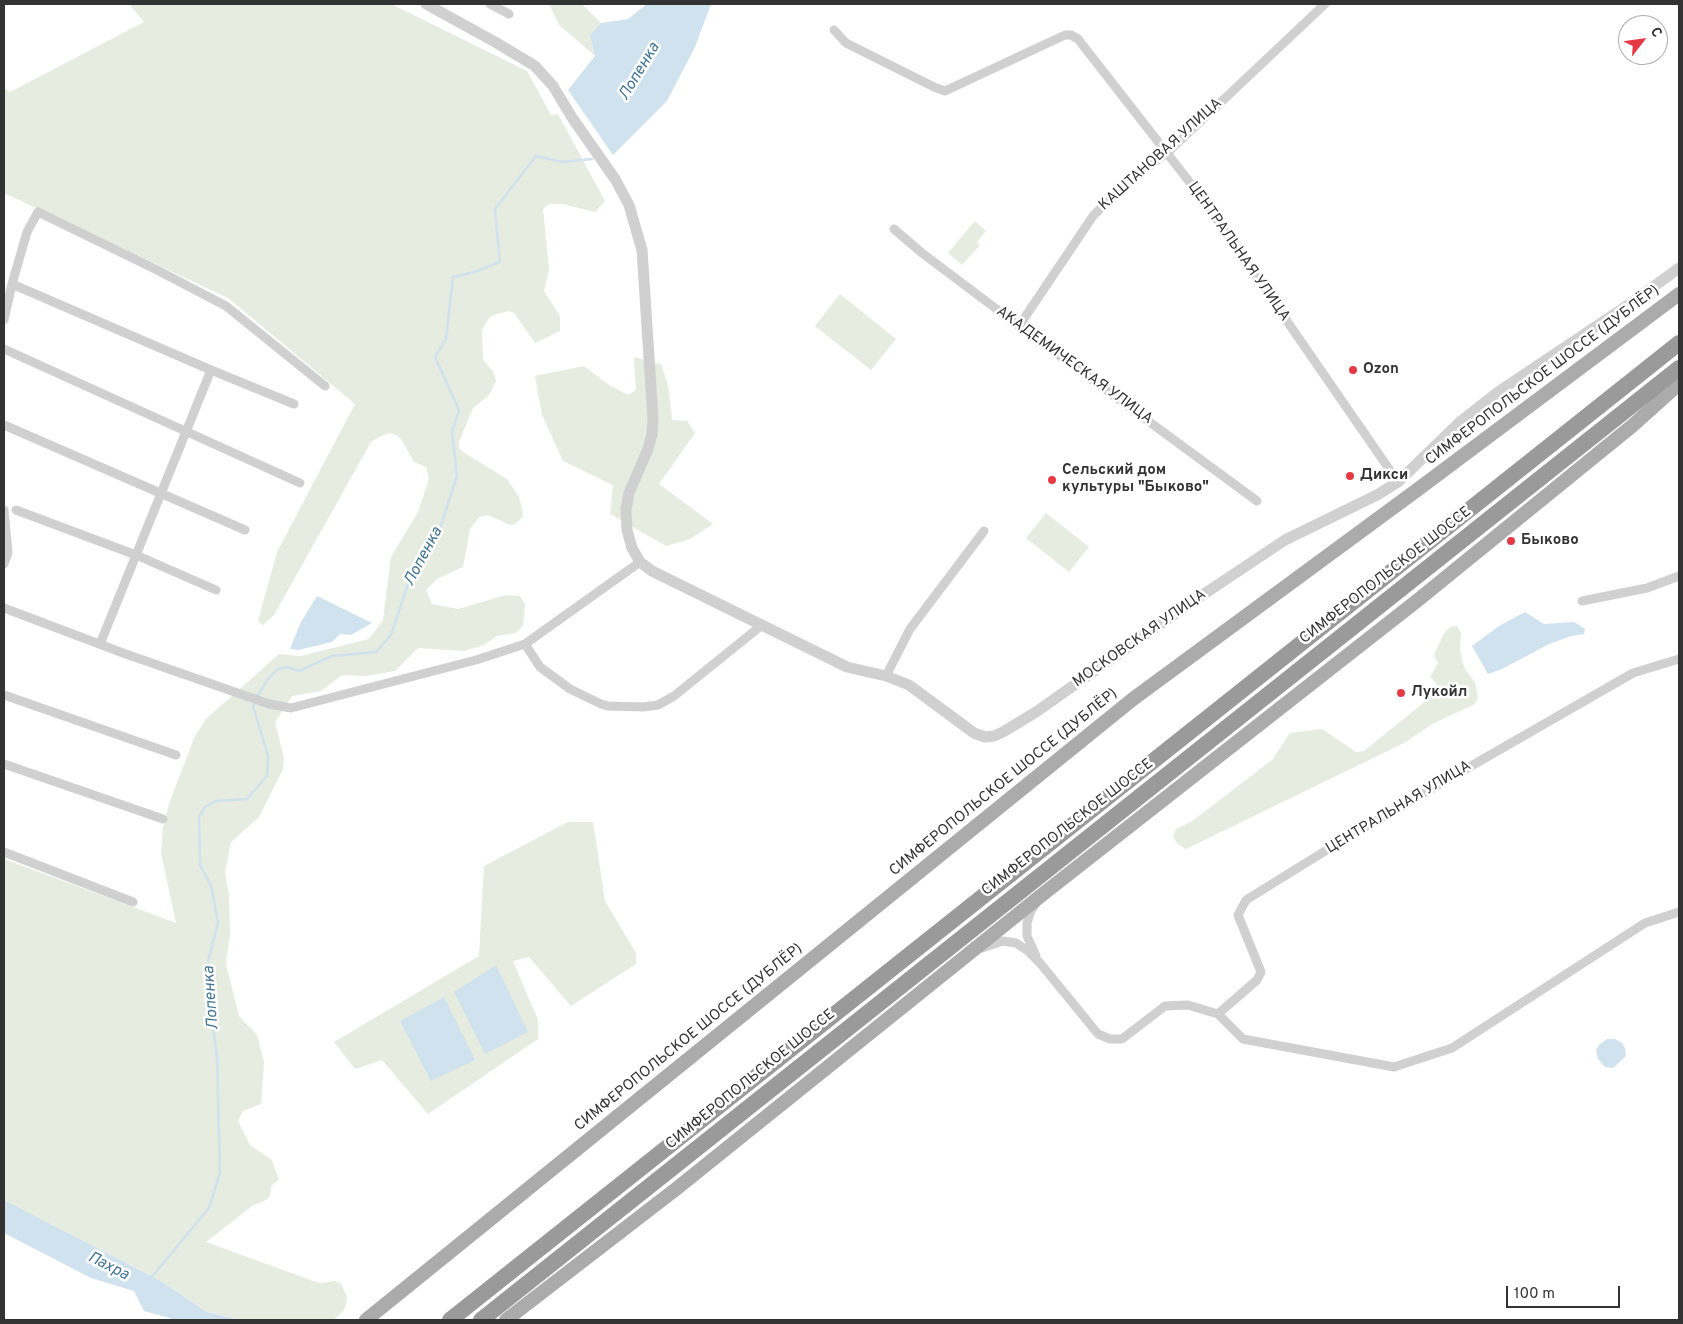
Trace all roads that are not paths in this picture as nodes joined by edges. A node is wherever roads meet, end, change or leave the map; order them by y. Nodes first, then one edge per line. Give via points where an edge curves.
1 (426, 4) edge
2 (490, 4) edge
3 (1325, 4) edge
4 (508, 14) dead end
5 (834, 30) dead end
6 (1168, 152) junction
7 (894, 229) dead end
8 (1679, 268) edge
9 (12, 284) junction
10 (1679, 294) edge
11 (4, 320) edge
12 (1019, 326) junction
13 (1679, 343) edge
14 (4, 350) edge
15 (1679, 368) edge
16 (211, 370) junction
17 (1679, 384) edge
18 (325, 386) dead end
19 (294, 404) dead end
20 (4, 425) edge
21 (186, 432) junction
22 (1398, 482) junction
23 (300, 483) dead end
24 (161, 493) junction
25 (1257, 501) dead end
26 (4, 510) edge
27 (16, 510) dead end
28 (245, 530) dead end
29 (984, 531) dead end
30 (136, 555) junction
31 (640, 562) junction
32 (4, 564) edge
33 (1679, 576) edge
34 (216, 590) dead end
35 (1582, 601) dead end
36 (4, 608) edge
37 (762, 625) junction
38 (100, 644) junction
39 (525, 644) junction
40 (1679, 659) edge
41 (886, 676) junction
42 (4, 695) edge
43 (176, 755) dead end
44 (4, 764) edge
45 (163, 819) dead end
46 (4, 852) edge
47 (1043, 894) junction
48 (134, 902) dead end
49 (1679, 912) edge
50 (970, 954) junction
51 (1040, 963) junction
52 (1218, 1014) junction
53 (454, 1317) edge
54 (366, 1320) edge
55 (480, 1320) edge
56 (506, 1320) edge

1 - 31 street via 535,66 553,86 629,205 642,250 653,419 648,450 629,492 626,509 632,548
2 - 4 street
3 - 6 street, КАШТАНОВАЯ УЛИЦА
5 - 6 street, ЦЕНТРАЛЬНАЯ УЛИЦА via 846,43 945,91 1071,35 1078,39
6 - 12 street, КАШТАНОВАЯ УЛИЦА via 1124,185 1093,216
6 - 22 street, ЦЕНТРАЛЬНАЯ УЛИЦА
7 - 12 street, АКАДЕМИЧЕСКАЯ УЛИЦА
8 - 22 street, МОСКОВСКАЯ УЛИЦА via 1498,392 1460,421
9 - 11 street
9 - 16 street
9 - 18 street via 27,232 38,212 226,306
10 - 54 main road, СИМФЕРОПОЛЬСКОЕ ШОССЕ (ДУБЛЁР) via 1133,699
12 - 25 street, АКАДЕМИЧЕСКАЯ УЛИЦА
13 - 53 highway, СИМФЕРОПОЛЬСКОЕ ШОССЕ
14 - 21 street
15 - 55 highway, СИМФЕРОПОЛЬСКОЕ ШОССЕ
16 - 19 street
16 - 21 street
17 - 47 main road via 1426,594
20 - 24 street
21 - 23 street
21 - 24 street
22 - 41 street, МОСКОВСКАЯ УЛИЦА via 1285,540 1036,712 994,736 974,733 909,685
24 - 28 street
24 - 30 street
26 - 32 street via 8,553
27 - 30 street
29 - 41 street via 910,629
30 - 34 street
30 - 38 street
31 - 37 street, МОСКОВСКАЯ УЛИЦА
31 - 39 street
33 - 35 street via 1647,588
36 - 38 street
37 - 39 street via 674,696 658,705 643,707 608,706 570,689 540,667
37 - 41 street, МОСКОВСКАЯ УЛИЦА via 847,667
38 - 39 street via 269,704 291,708 476,660
40 - 52 street, ЦЕНТРАЛЬНАЯ УЛИЦА via 1633,674 1359,830 1246,900 1238,915 1262,972
42 - 43 street
44 - 45 street
46 - 48 street
47 - 50 main road
47 - 51 street via 1027,923 1028,936
49 - 52 street via 1645,923 1452,1048 1394,1068 1243,1038
50 - 51 street via 1003,941 1016,943
50 - 56 main road
51 - 52 street via 1098,1034 1110,1039 1122,1039 1165,1006 1188,1005

